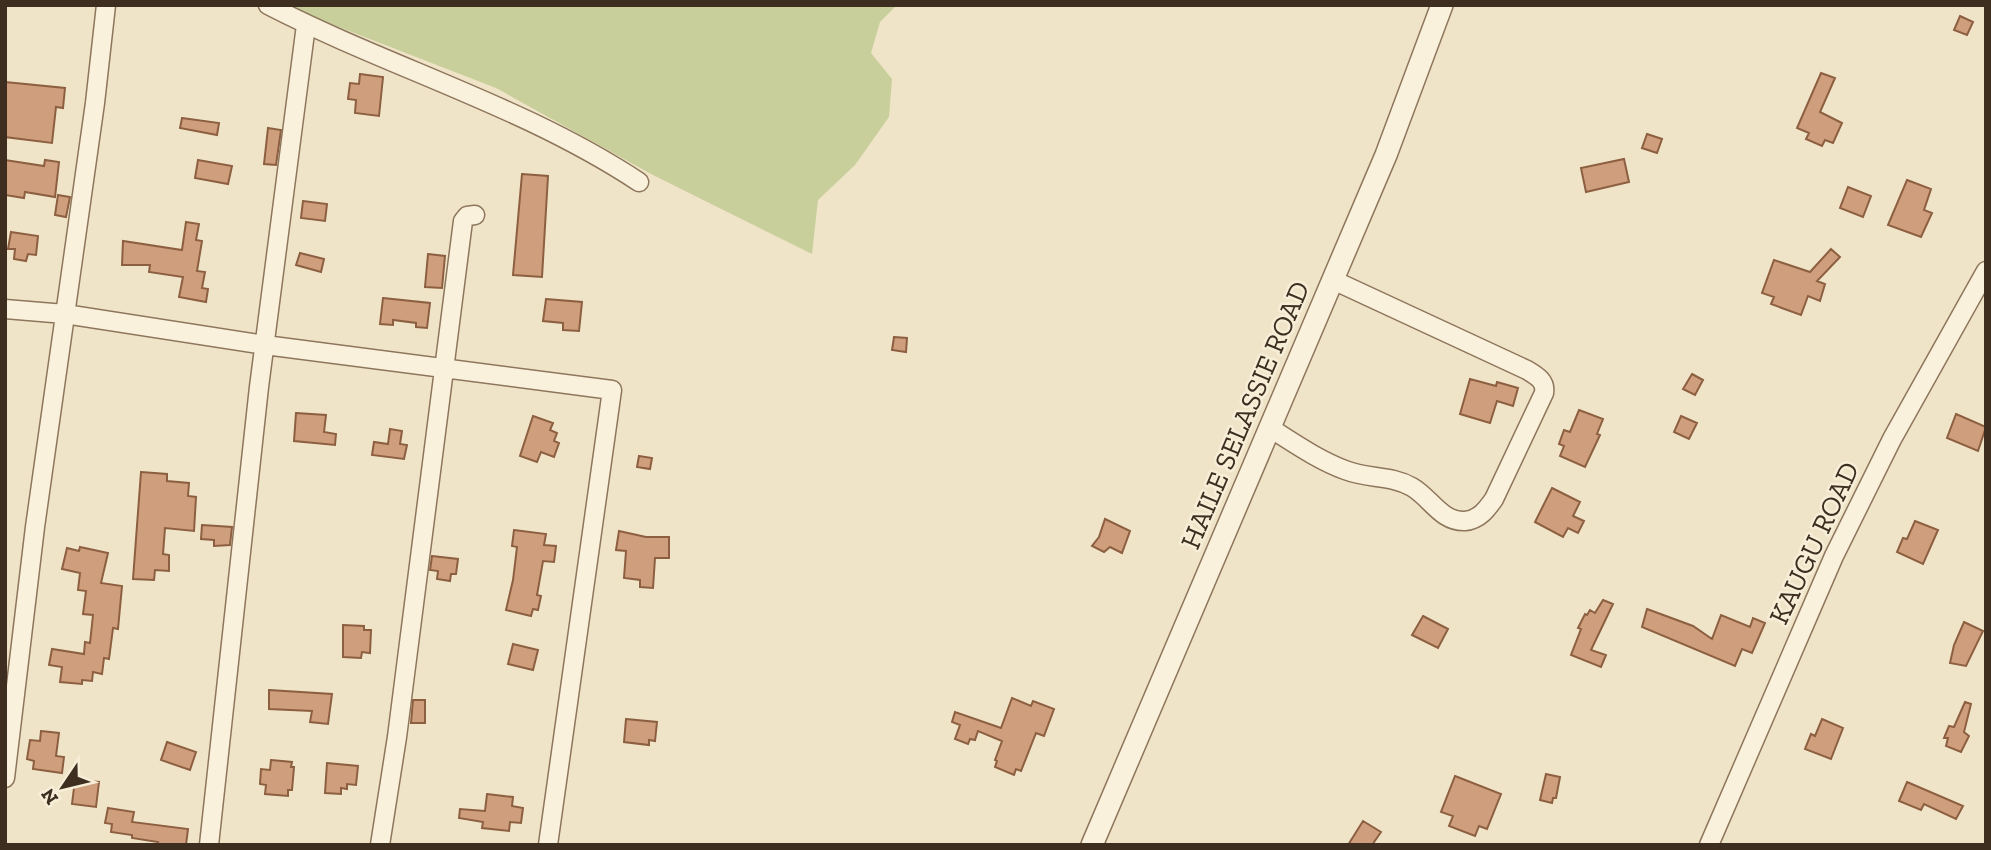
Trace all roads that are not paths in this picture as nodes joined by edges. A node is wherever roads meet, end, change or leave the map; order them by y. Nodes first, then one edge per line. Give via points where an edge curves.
1 (106, 5) edge
2 (268, 5) edge
3 (1442, 5) edge
4 (306, 25) junction
5 (639, 181) dead end
6 (475, 215) dead end
7 (1986, 271) edge
8 (1333, 280) junction
9 (5, 309) edge
10 (65, 314) junction
11 (265, 345) junction
12 (443, 368) junction
13 (1269, 428) junction
14 (5, 778) edge
15 (209, 845) edge
16 (380, 845) edge
17 (548, 845) edge
18 (1092, 845) edge
19 (1709, 845) edge

1 - 10 street
2 - 4 street
3 - 8 street, HAILE SELASSIE ROAD
4 - 5 street via 473,94 604,158
4 - 11 street
6 - 12 street via 463,221
7 - 19 street, KAUGU ROAD via 1892,439 1834,556
8 - 13 street, HAILE SELASSIE ROAD
8 - 13 street via 1527,370 1542,380 1545,393 1494,499 1482,514 1468,521 1453,520 1397,479 1347,471
9 - 10 street
10 - 11 street
10 - 14 street
11 - 12 street
11 - 15 street
12 - 16 street
12 - 17 street via 612,390
13 - 18 street, HAILE SELASSIE ROAD

